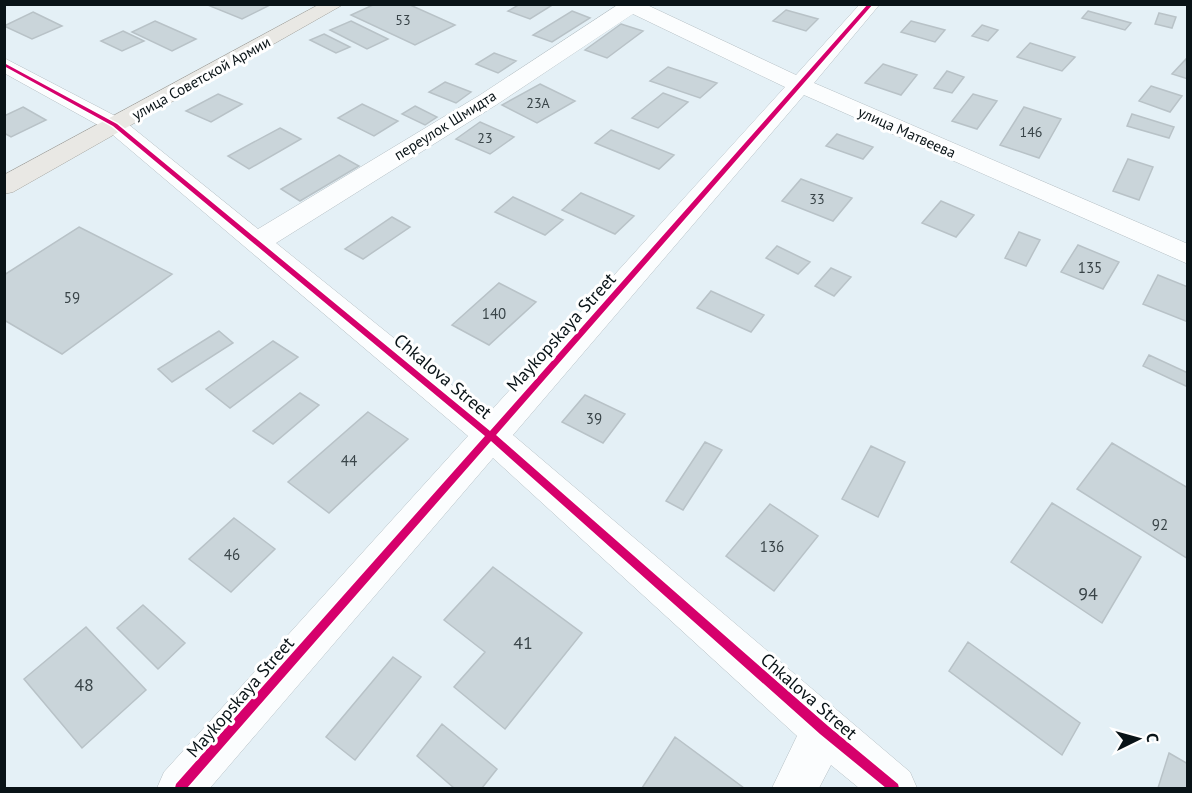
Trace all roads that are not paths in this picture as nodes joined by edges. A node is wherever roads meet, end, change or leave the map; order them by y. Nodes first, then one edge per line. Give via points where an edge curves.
1 (335, 4) edge
2 (871, 4) edge
3 (629, 5) edge
4 (4, 64) edge
5 (802, 86) junction
6 (115, 125) junction
7 (4, 186) edge
8 (257, 242) junction
9 (1188, 255) edge
10 (490, 435) junction
11 (824, 730) junction
12 (180, 789) edge
13 (795, 789) edge
14 (894, 789) edge

1 - 6 main road, улица Советской Армии
2 - 5 street, Maykopskaya Street
3 - 5 street, улица Матвеева
3 - 8 street, переулок Шмидта via 488,100
4 - 6 street, Chkalova Street
5 - 9 street, улица Матвеева
5 - 10 street, Maykopskaya Street
6 - 7 main road, улица Советской Армии
6 - 8 street, Chkalova Street
8 - 10 street, Chkalova Street
10 - 11 street, Chkalova Street
10 - 12 street, Maykopskaya Street
11 - 13 street
11 - 14 street, Chkalova Street

